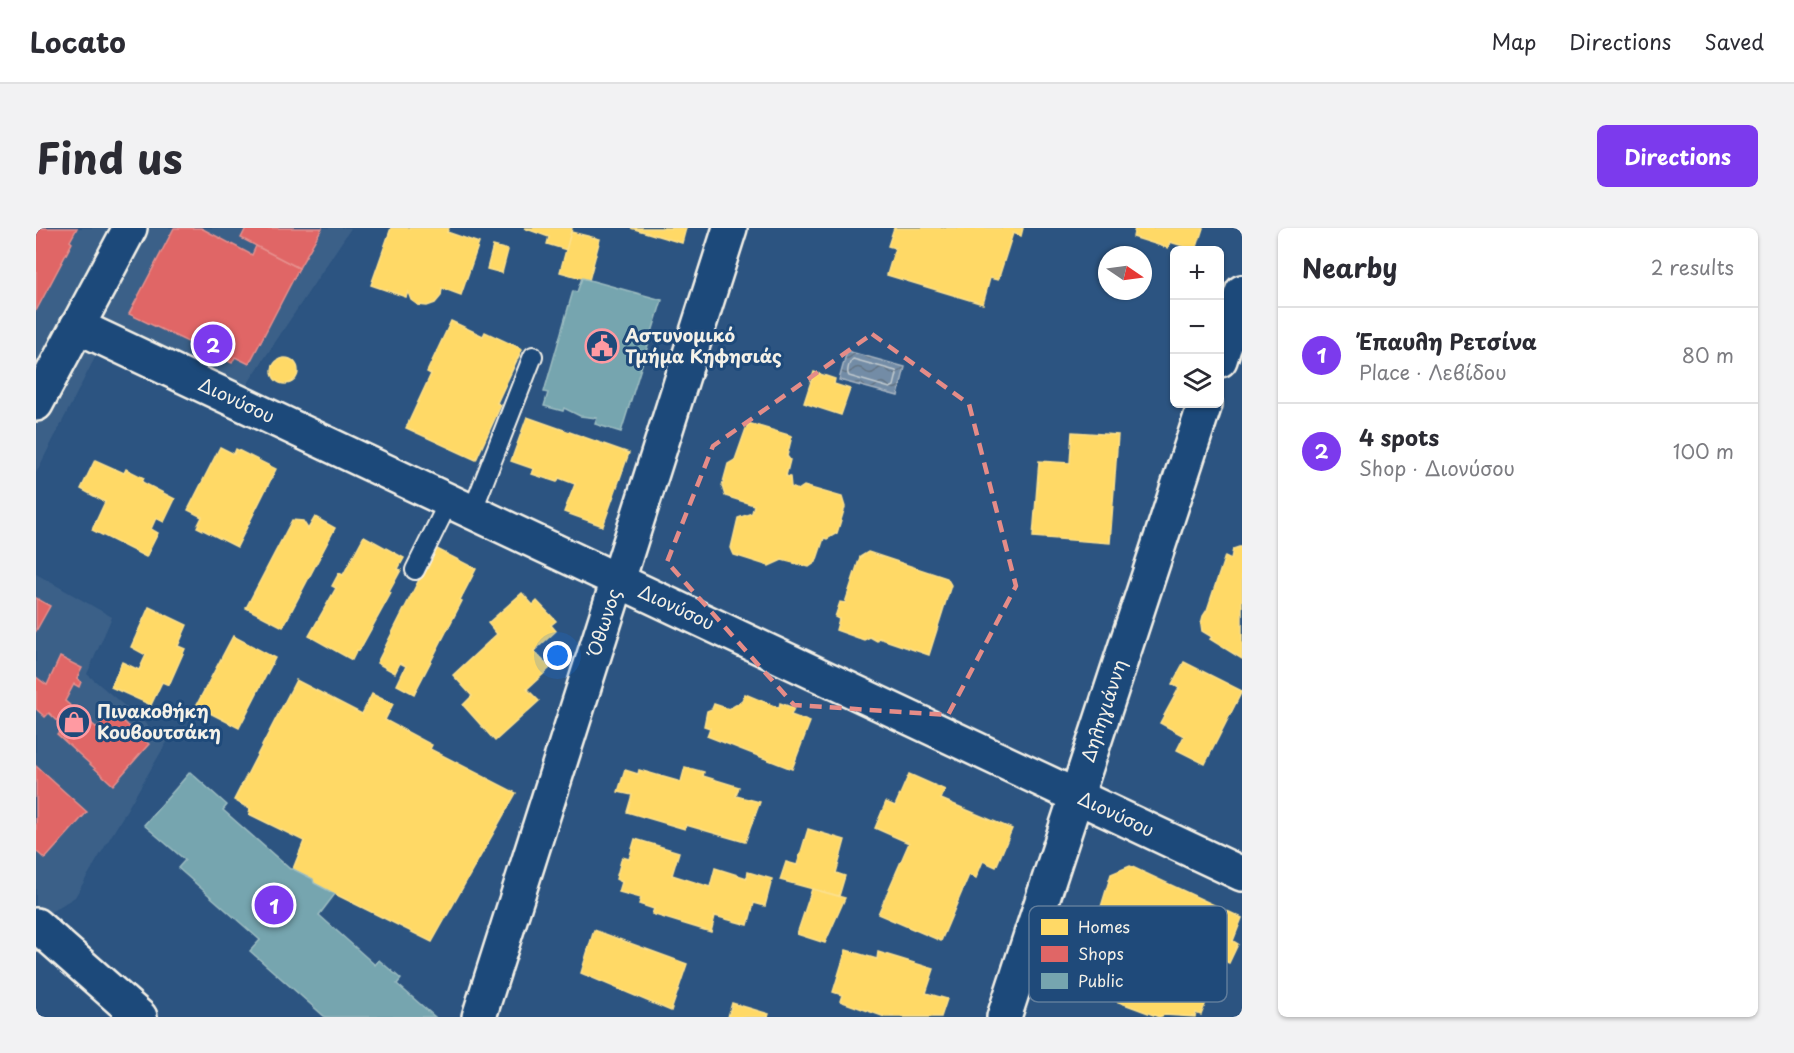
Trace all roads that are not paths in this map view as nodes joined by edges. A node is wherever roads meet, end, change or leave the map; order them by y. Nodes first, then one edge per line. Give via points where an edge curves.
1 (130, 228) edge
2 (730, 228) edge
3 (1242, 292) edge
4 (77, 326) junction
5 (1222, 354) edge
6 (533, 356) dead end
7 (36, 404) edge
8 (1204, 408) edge
9 (461, 507) junction
10 (415, 570) dead end
11 (618, 581) junction
12 (1076, 796) junction
13 (1242, 874) edge
14 (1040, 906) edge
15 (36, 925) edge
16 (1029, 940) edge
17 (140, 1017) edge
18 (479, 1017) edge
19 (1004, 1017) edge

1 - 4 street
2 - 11 street, Όθωνος
3 - 5 street
4 - 7 street
4 - 9 street, Διονύσου
6 - 9 lane
8 - 12 street, Δηληγιάννη
9 - 10 lane
9 - 11 street, Διονύσου
11 - 12 street, Διονύσου
11 - 18 street, Όθωνος
12 - 13 street, Διονύσου
12 - 14 street, Δηληγιάννη
15 - 17 street
16 - 19 street, Δηληγιάννη

